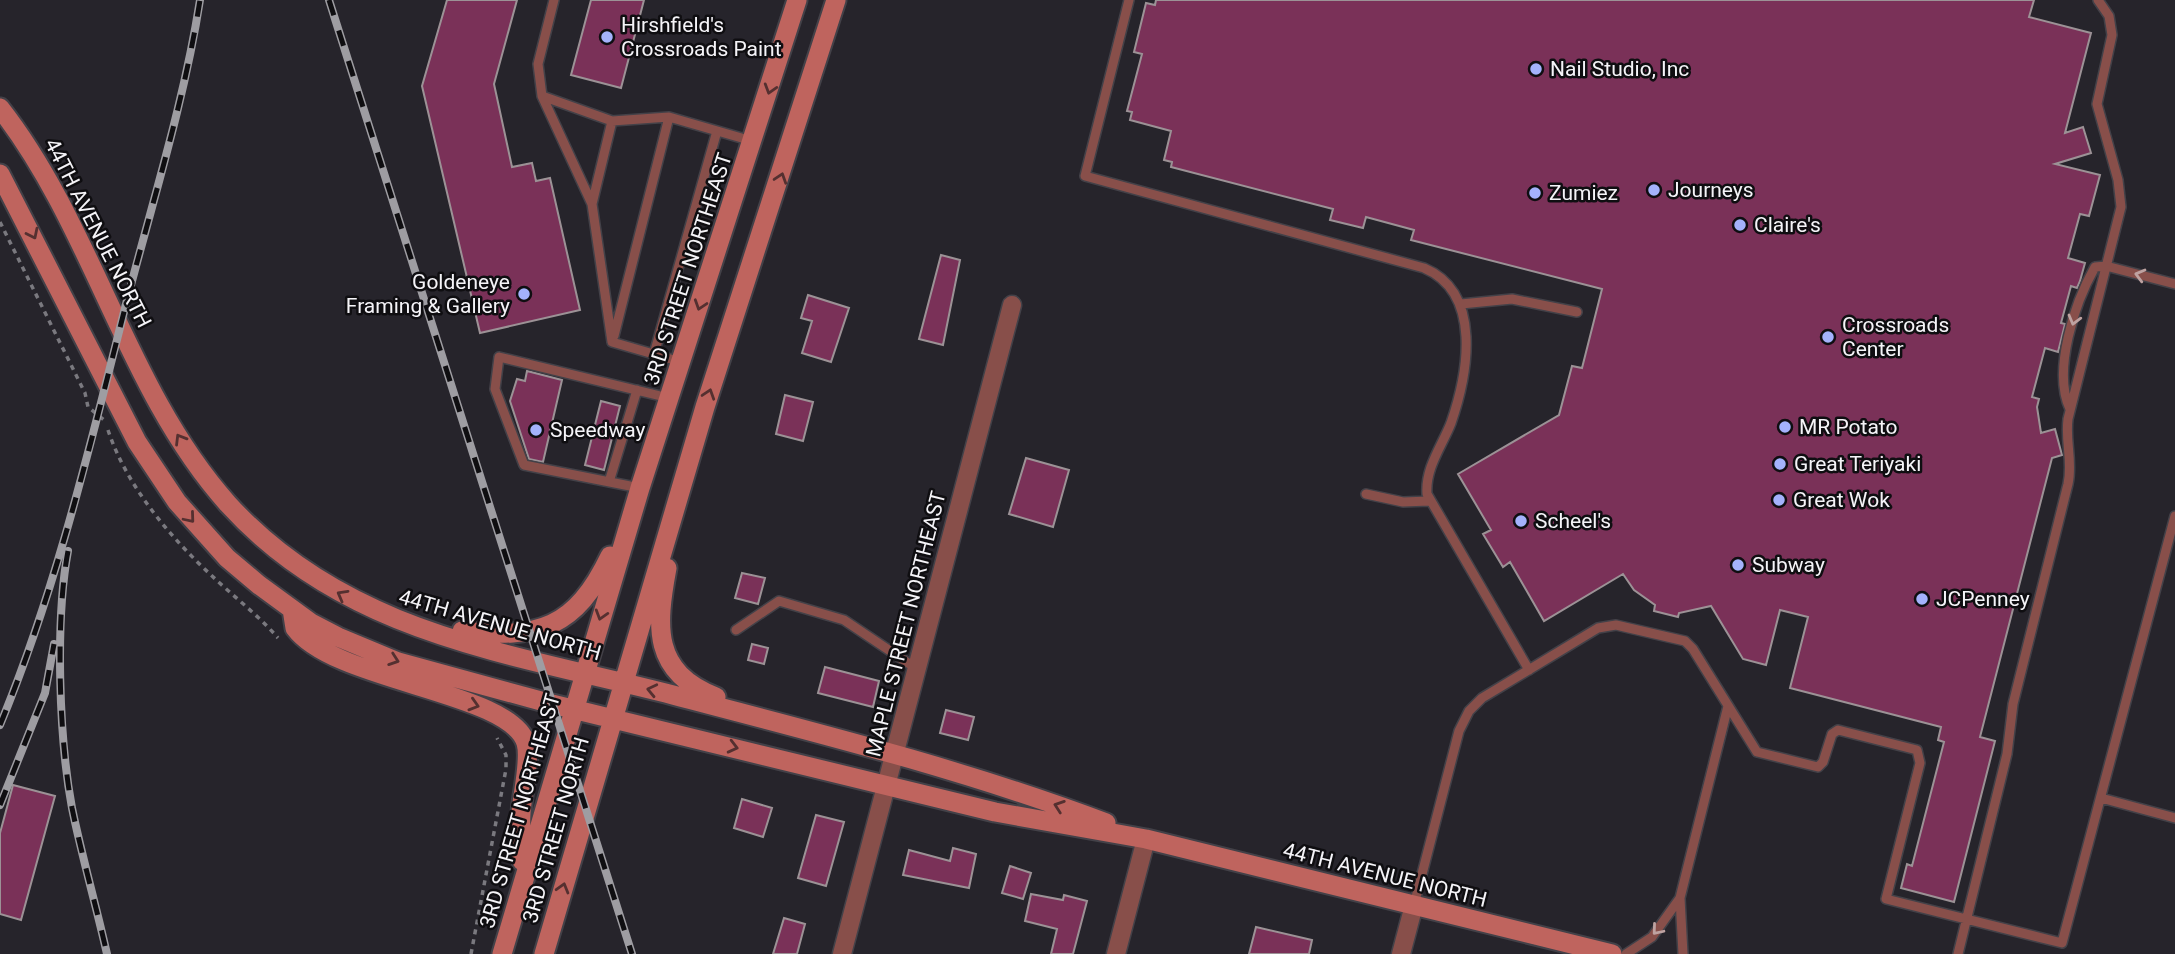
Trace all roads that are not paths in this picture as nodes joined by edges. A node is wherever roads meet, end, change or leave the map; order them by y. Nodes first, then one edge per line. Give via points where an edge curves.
1 (554, 0) edge
2 (797, 0) edge
3 (836, 0) edge
4 (1129, 0) edge
5 (2098, 0) edge
6 (542, 96) junction
7 (0, 108) edge
8 (669, 117) junction
9 (612, 121) junction
10 (717, 131) junction
11 (754, 141) junction
12 (0, 174) edge
13 (592, 204) junction
14 (2106, 266) junction
15 (2175, 284) edge
16 (1461, 304) junction
17 (1012, 305) dead end
18 (1577, 312) dead end
19 (612, 342) junction
20 (654, 354) junction
21 (681, 362) junction
22 (637, 390) junction
23 (669, 398) junction
24 (2070, 409) junction
25 (699, 428) junction
26 (609, 482) junction
27 (640, 488) junction
28 (1366, 494) dead end
29 (1429, 501) junction
30 (2175, 516) edge
31 (292, 610) junction
32 (380, 614) junction
33 (736, 630) dead end
34 (918, 670) junction
35 (1529, 670) junction
36 (584, 674) junction
37 (622, 684) junction
38 (1728, 706) junction
39 (573, 709) junction
40 (612, 718) junction
41 (839, 740) junction
42 (896, 757) junction
43 (889, 785) junction
44 (2101, 798) junction
45 (2175, 818) edge
46 (1146, 839) junction
47 (522, 881) junction
48 (1680, 898) junction
49 (1414, 905) junction
50 (1967, 920) junction
51 (502, 954) edge
52 (544, 954) edge
53 (842, 954) edge
54 (1116, 954) edge
55 (1401, 954) edge
56 (1612, 954) edge
57 (1626, 954) edge
58 (1683, 954) edge
59 (1958, 954) edge

1 - 6 lane via 538,64
2 -> 11 main road, 3RD STREET NORTHEAST
25 -> 3 main road
4 - 16 lane via 1085,176 1424,268 1446,282
5 - 14 lane via 2109,16 2112,35 2097,104 2122,194
6 - 9 lane
6 - 13 lane
32 -> 7 main road, 44TH AVENUE NORTH via 331,590 283,555 207,478 170,423 40,163
8 - 9 lane
8 - 10 lane
8 - 19 lane
9 - 13 lane
10 - 11 lane
10 - 20 lane
11 -> 21 main road, 3RD STREET NORTHEAST
12 -> 31 main road, 44TH AVENUE NORTH via 155,473 227,558
13 - 19 lane
15 -> 14 lane
14 - 24 lane
14 -> 24 lane via 2095,267 2083,288 2071,330 2062,374
16 - 18 lane via 1512,299
16 - 29 lane via 1466,335 1463,375 1452,419 1429,470
17 - 34 street, MAPLE STREET NORTHEAST
19 - 20 lane
20 - 21 lane
21 - 23 main road, 3RD STREET NORTHEAST
22 - 23 lane
22 - 26 lane
22 - 26 lane via 499,357 495,389 524,465
23 - 27 main road, 3RD STREET NORTHEAST
24 - 50 lane via 2070,475 2013,704 2007,754
25 - 37 main road
25 - 41 main road via 666,575 661,621 665,656 695,688
26 - 27 lane
27 - 32 main road via 594,584 560,622 504,635 450,630
27 -> 36 main road, 3RD STREET NORTHEAST
28 - 29 lane via 1403,502
29 - 35 lane
30 - 44 lane
31 -> 39 main road, 44TH AVENUE NORTH via 338,638 398,662
31 -> 47 main road via 295,628 320,648 395,680 490,710 513,723 527,745
32 - 36 main road, 44TH AVENUE NORTH
33 - 34 lane via 779,601 845,620
34 - 42 street, MAPLE STREET NORTHEAST
35 - 38 lane via 1598,628 1616,625 1689,644
35 - 49 lane via 1482,698 1462,723
36 - 37 main road, 44TH AVENUE NORTH
36 - 39 main road, 3RD STREET NORTHEAST
37 - 40 main road
41 -> 37 main road, 44TH AVENUE NORTH
38 - 48 lane
38 - 50 lane via 1758,752 1813,767 1821,765 1832,734 1838,730 1917,750 1920,763 1886,899
39 - 40 main road, 44TH AVENUE NORTH
39 - 47 main road, 3RD STREET NORTHEAST
40 -> 43 main road, 44TH AVENUE NORTH
52 -> 40 main road, 3RD STREET NORTH
41 - 42 main road, 44TH AVENUE NORTH
42 - 43 street, MAPLE STREET NORTHEAST
46 -> 42 main road, 44TH AVENUE NORTH via 1055,804
43 - 46 main road, 44TH AVENUE NORTH via 995,812
43 - 53 street, MAPLE STREET NORTHEAST
44 - 45 lane
44 - 50 lane via 2062,943
46 - 49 main road, 44TH AVENUE NORTH
46 - 54 street
47 - 51 main road, 3RD STREET NORTHEAST
48 -> 57 lane via 1652,937
48 - 58 lane
49 - 55 street
49 - 56 main road, 44TH AVENUE NORTH
50 - 59 lane

